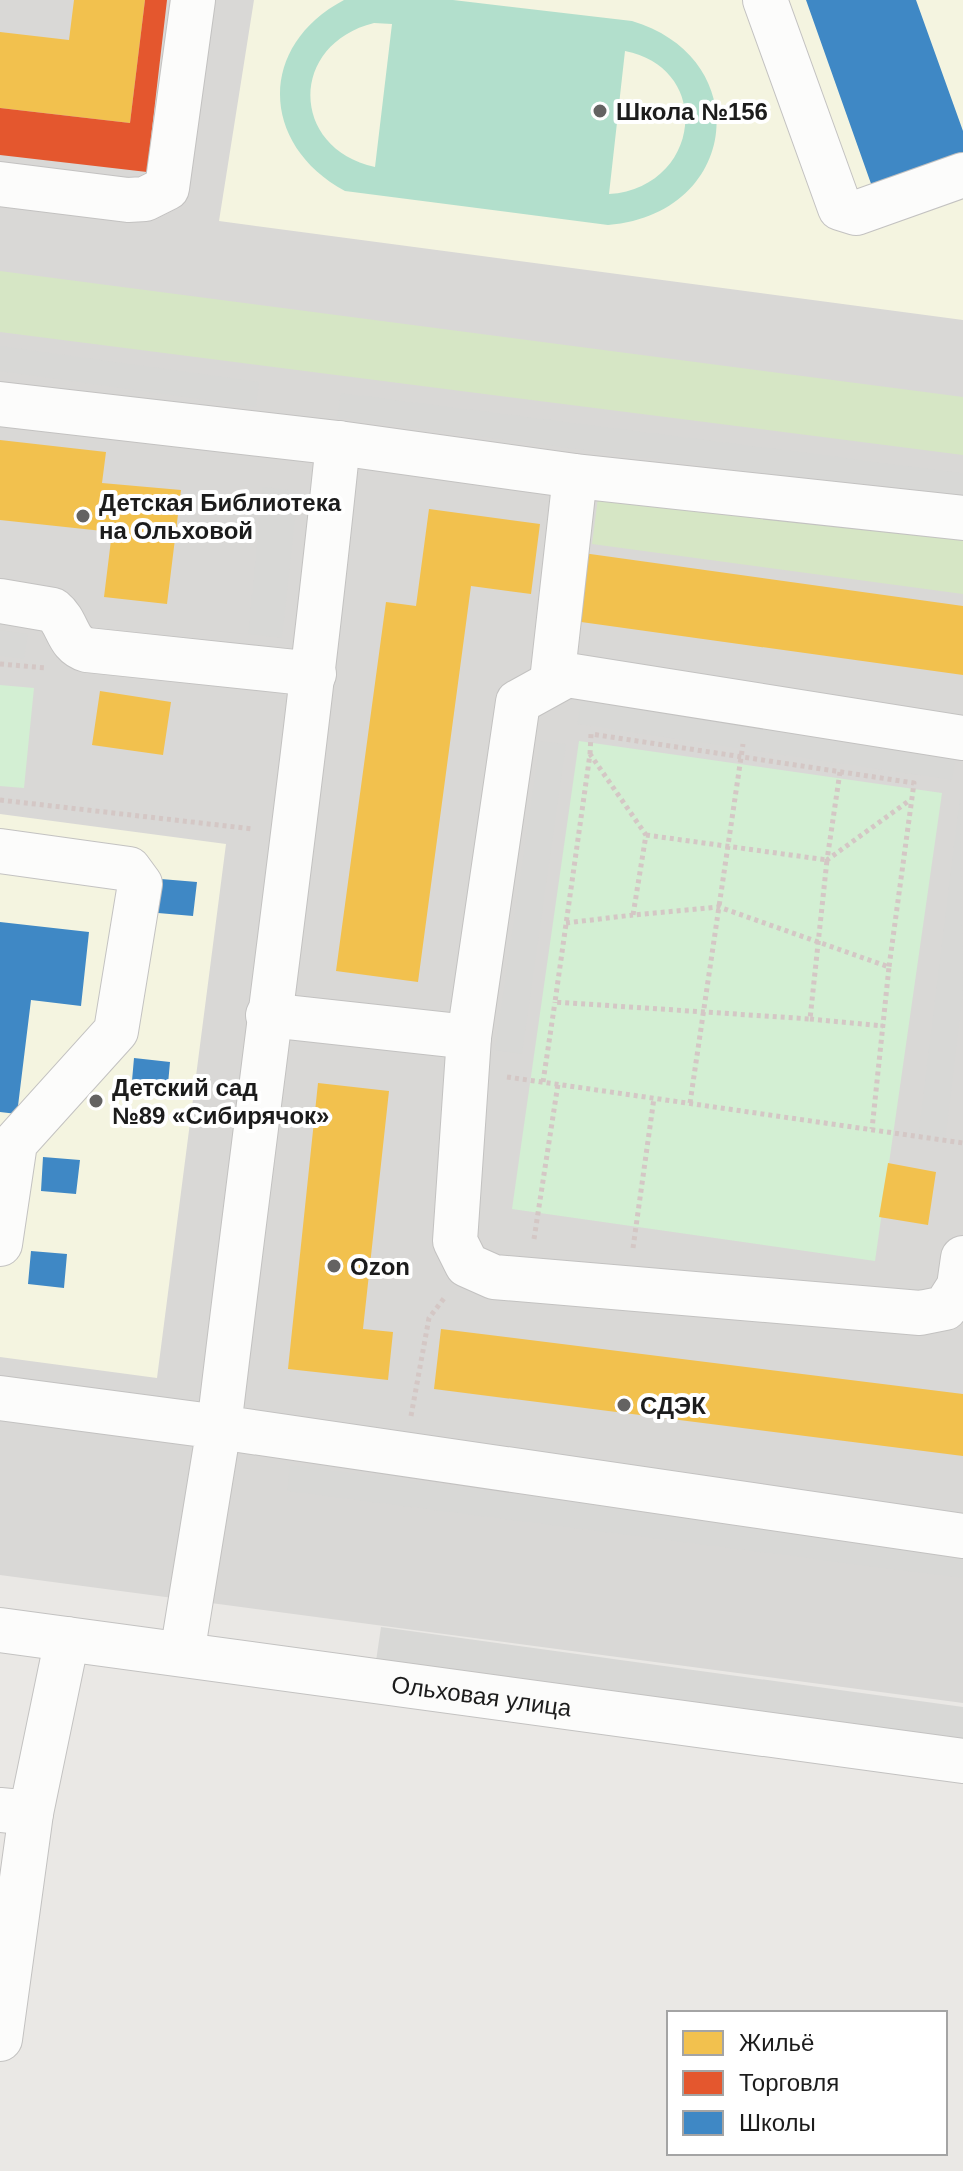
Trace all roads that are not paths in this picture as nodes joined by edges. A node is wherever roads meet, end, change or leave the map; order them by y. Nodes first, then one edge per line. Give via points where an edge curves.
1 (193, 0) edge
2 (765, 0) edge
3 (963, 175) edge
4 (0, 184) edge
5 (0, 404) edge
6 (338, 443) junction
7 (575, 476) junction
8 (963, 518) edge
9 (0, 601) edge
10 (314, 674) junction
11 (552, 681) junction
12 (963, 738) edge
13 (0, 851) edge
14 (268, 1015) junction
15 (468, 1054) junction
16 (7, 1142) edge
17 (0, 1244) edge
18 (963, 1258) edge
19 (0, 1398) edge
20 (219, 1427) junction
21 (963, 1536) edge
22 (0, 1630) edge
23 (67, 1639) junction
24 (182, 1654) junction
25 (963, 1761) edge
26 (16, 1811) edge
27 (0, 2039) edge

1 - 4 street via 167,188 145,199 128,200
2 - 3 street via 840,208 856,213
5 - 6 street
6 - 7 street
6 - 10 street
7 - 8 street
7 - 11 street
9 - 10 street via 53,610 72,643 87,650
10 - 14 street
11 - 12 street via 567,675
11 - 15 street via 518,702
13 - 16 street via 129,869 140,884 116,1031
14 - 15 street
14 - 20 street
15 - 18 street via 455,1241 467,1265 494,1277 920,1313 945,1308 959,1286
16 - 17 street
19 - 20 street
20 - 21 street
20 - 24 street
22 - 23 street, Ольховая улица
23 - 24 street, Ольховая улица
23 - 26 street
24 - 25 street, Ольховая улица
26 - 27 street

